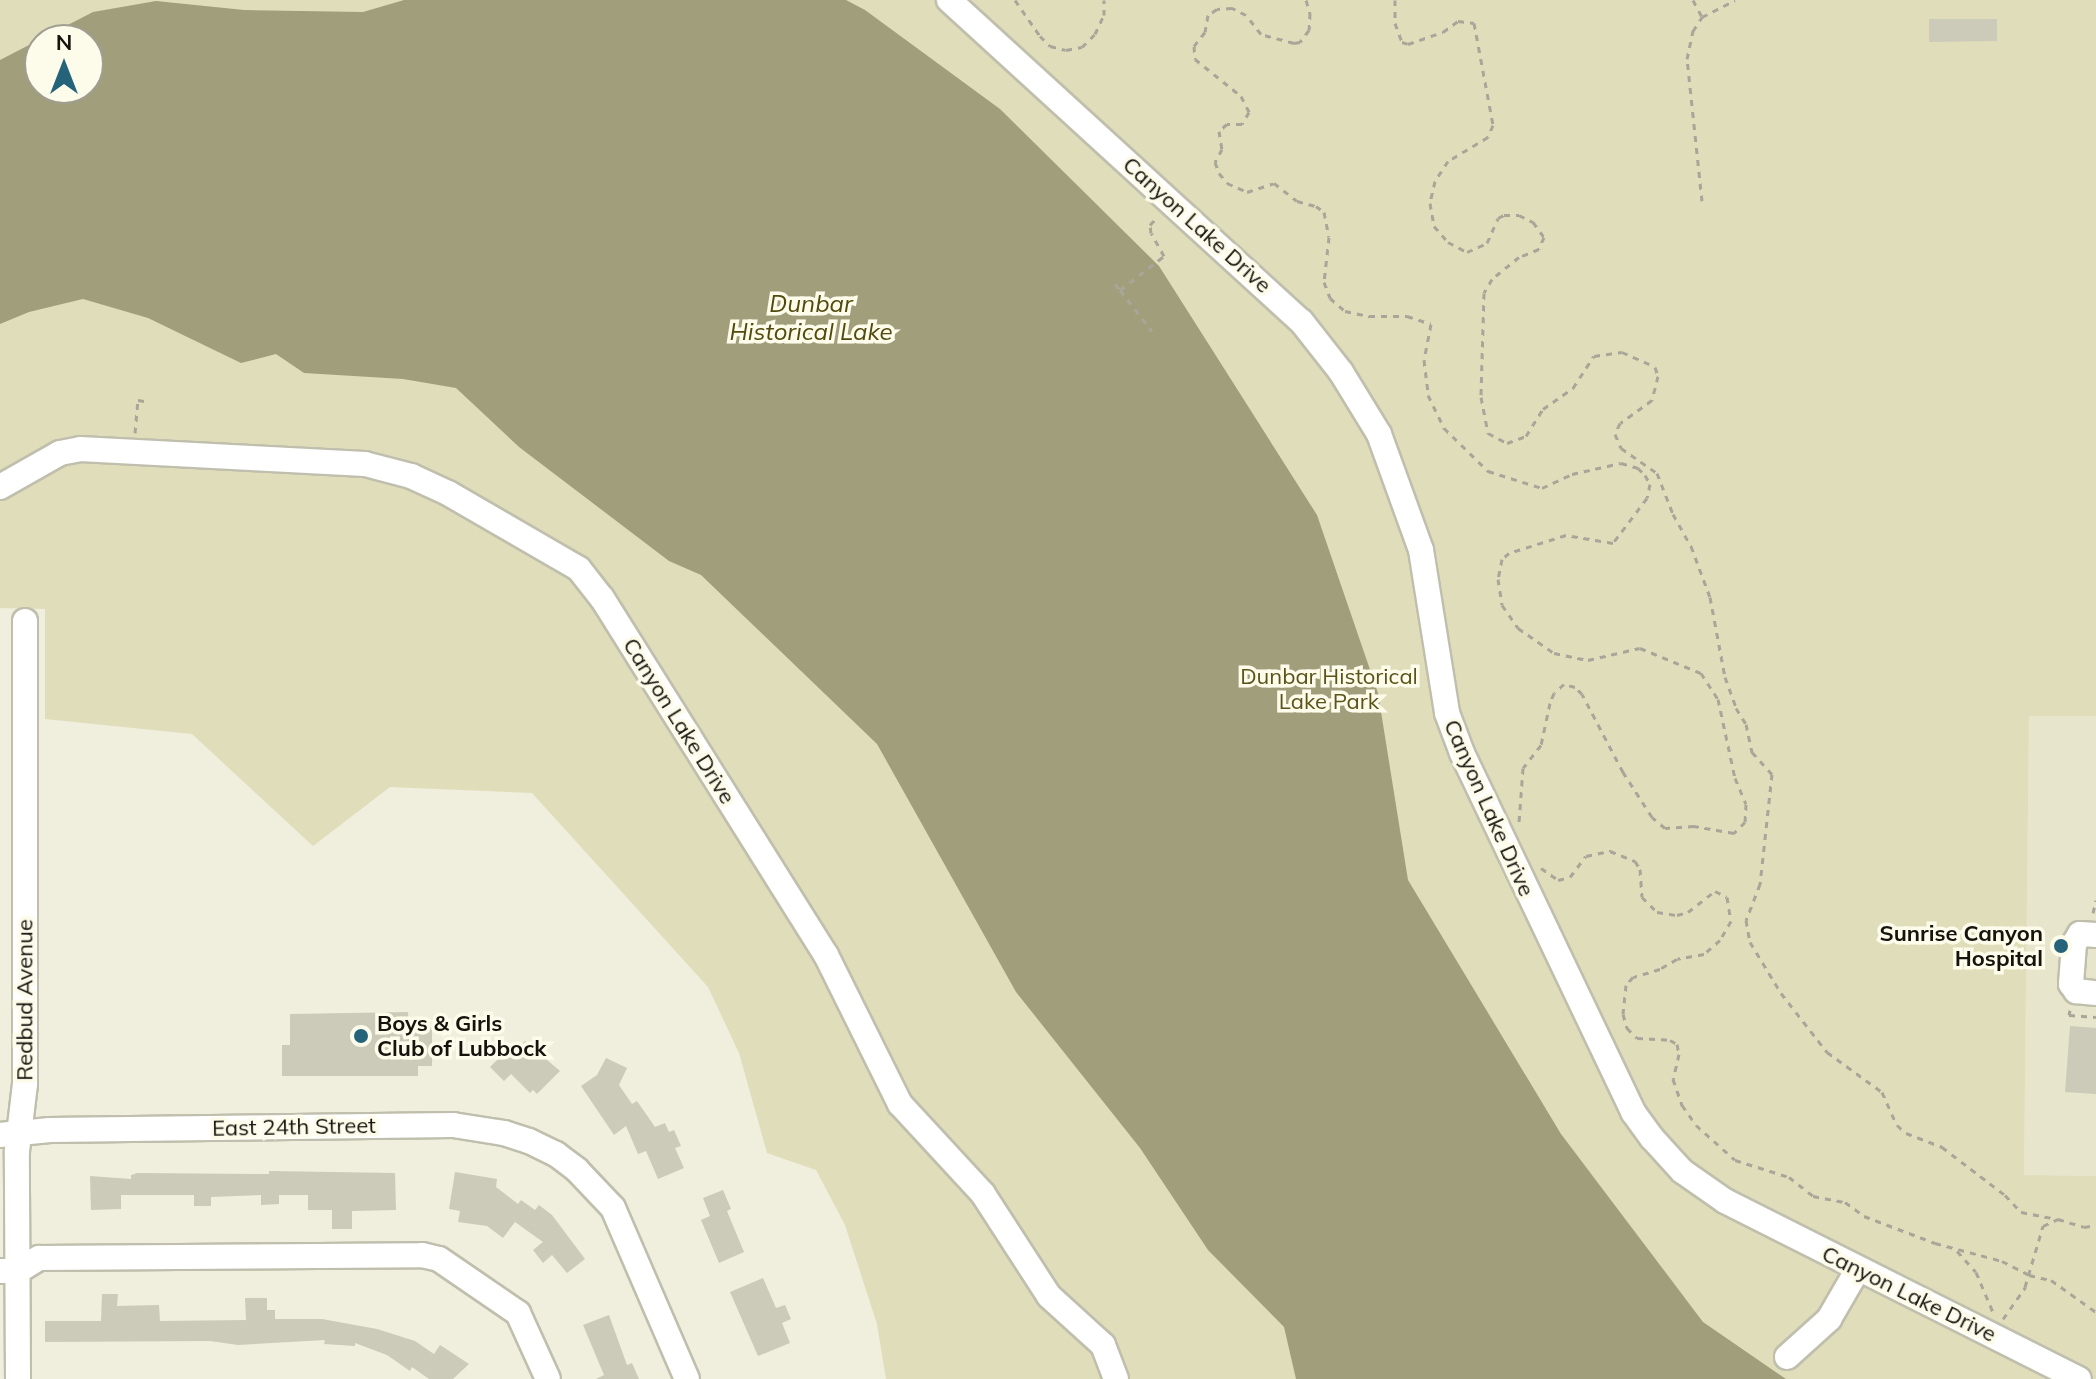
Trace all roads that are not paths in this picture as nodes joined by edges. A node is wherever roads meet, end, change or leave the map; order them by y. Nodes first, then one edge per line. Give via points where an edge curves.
1 (949, 0) edge
2 (0, 487) edge
3 (25, 621) dead end
4 (2096, 935) edge
5 (2096, 993) edge
6 (10, 1134) edge
7 (1858, 1269) junction
8 (9, 1271) edge
9 (1787, 1357) dead end
10 (18, 1379) edge
11 (548, 1379) edge
12 (687, 1379) edge
13 (1116, 1379) edge
14 (2079, 1379) edge

1 - 7 street, Canyon Lake Drive via 1301,321 1341,372 1379,434 1421,550 1447,713 1462,753 1633,1112 1682,1171 1725,1201
2 - 13 street, Canyon Lake Drive via 60,453 80,449 365,464 448,493 579,569 826,955 900,1104 983,1194 1049,1296 1103,1345
3 - 6 street, Redbud Avenue via 25,1084
4 - 5 street via 2080,934 2074,944 2071,984 2076,991
6 - 8 street, Redbud Avenue
6 - 12 street, East 24th Street via 453,1125 529,1141 556,1154 598,1188 620,1221
7 - 9 street via 1829,1319
7 - 14 street, Canyon Lake Drive
8 - 10 street, Redbud Avenue
8 - 11 street via 39,1258 422,1255 439,1259 518,1313

